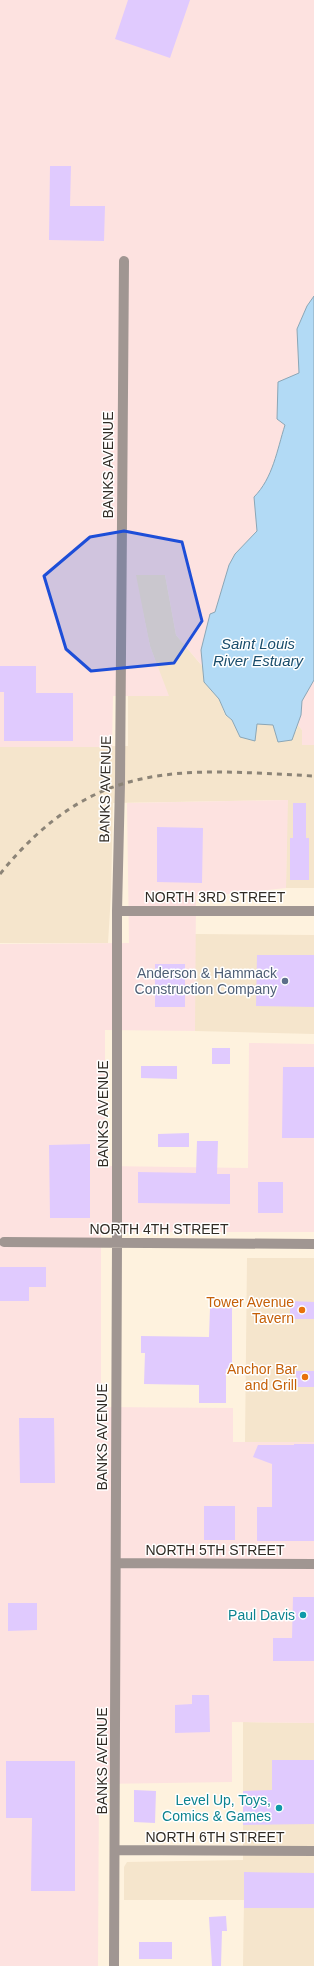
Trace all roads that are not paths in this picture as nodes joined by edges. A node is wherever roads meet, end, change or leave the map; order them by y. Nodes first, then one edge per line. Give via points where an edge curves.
1 (124, 261) dead end
2 (117, 911) junction
3 (314, 911) edge
4 (4, 1242) dead end
5 (117, 1243) junction
6 (314, 1244) edge
7 (116, 1563) junction
8 (314, 1564) edge
9 (115, 1850) junction
10 (314, 1851) edge
11 (114, 1966) edge

1 - 2 street, BANKS AVENUE
2 - 3 street, NORTH 3RD STREET
2 - 5 street, BANKS AVENUE
4 - 5 street, NORTH 4TH STREET
5 - 6 street, NORTH 4TH STREET
5 - 7 street, BANKS AVENUE
7 - 8 street, NORTH 5TH STREET
7 - 9 street, BANKS AVENUE
9 - 10 street, NORTH 6TH STREET
9 - 11 street, BANKS AVENUE

